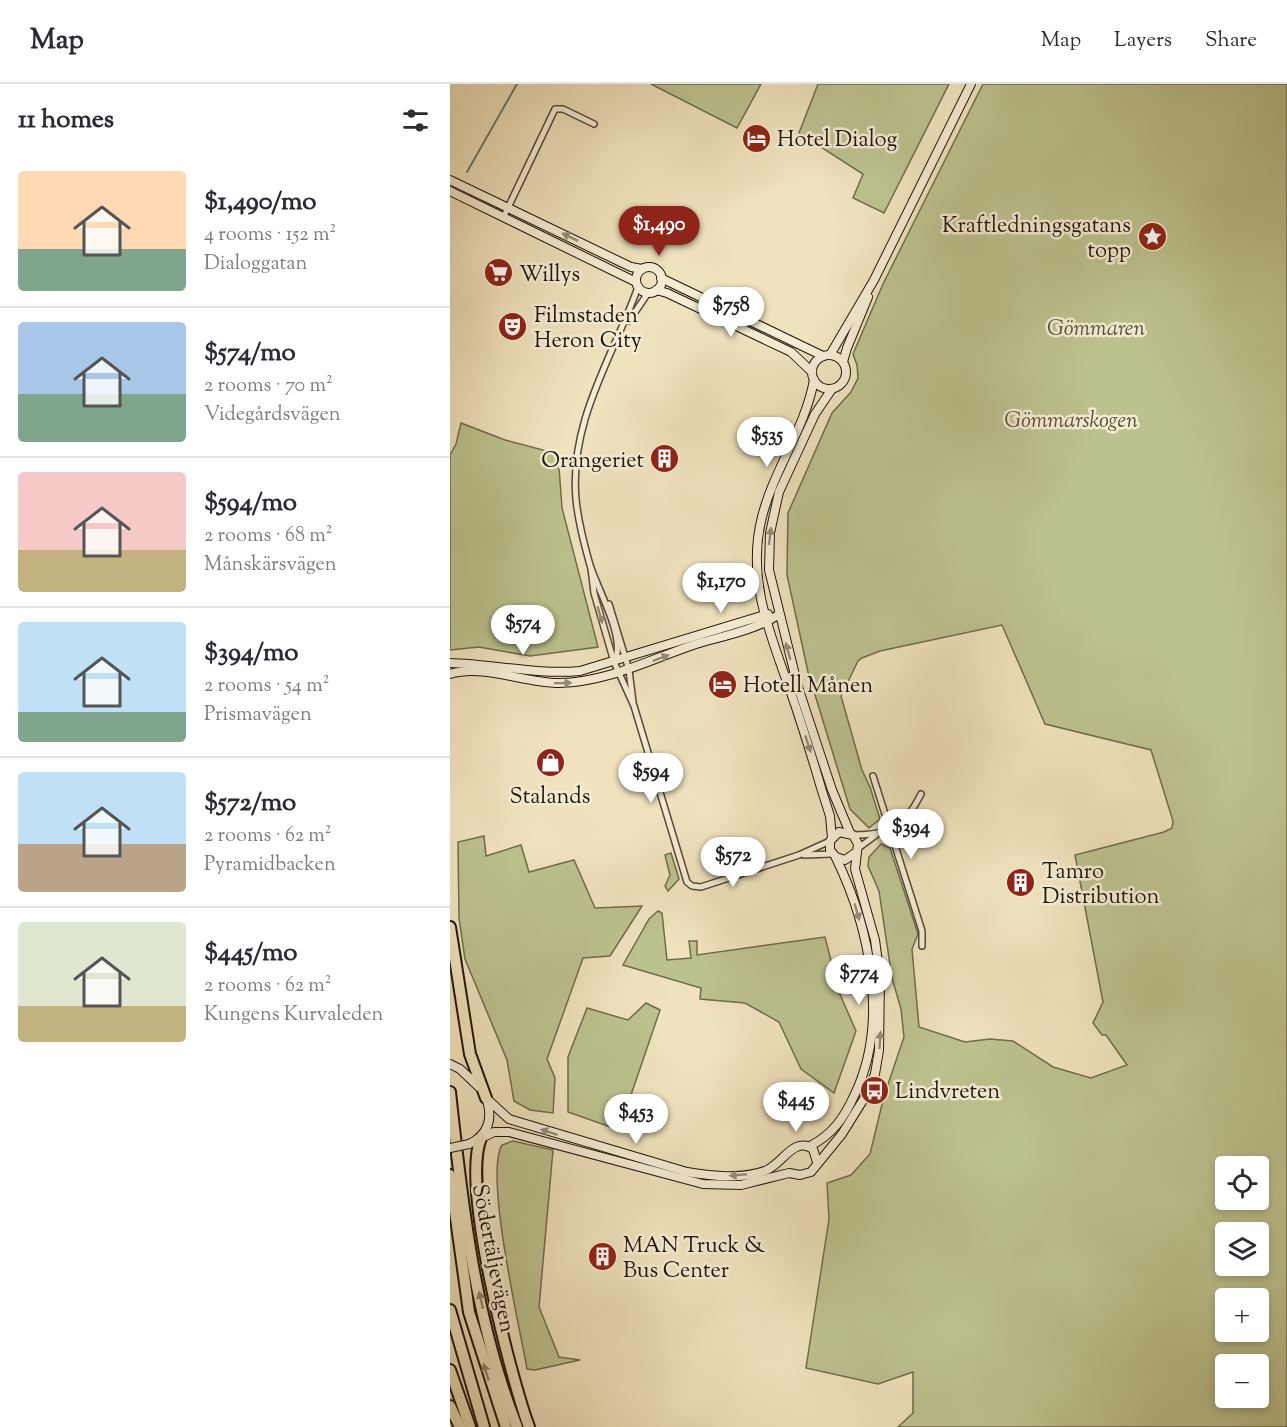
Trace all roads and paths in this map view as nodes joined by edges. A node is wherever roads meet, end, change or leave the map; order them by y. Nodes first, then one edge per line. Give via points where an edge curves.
1 (971, 84) edge
2 (594, 124) dead end
3 (450, 180) edge
4 (450, 191) edge
5 (508, 208) junction
6 (504, 216) junction
7 (642, 269) junction
8 (661, 278) junction
9 (874, 280) junction
10 (637, 285) junction
11 (652, 292) junction
12 (622, 332) junction
13 (826, 356) junction
14 (843, 363) junction
15 (813, 376) junction
16 (832, 389) junction
17 (591, 568) junction
18 (778, 615) junction
19 (765, 619) junction
20 (626, 658) junction
21 (614, 662) junction
22 (450, 663) edge
23 (629, 670) junction
24 (618, 673) junction
25 (450, 674) edge
26 (633, 706) junction
27 (873, 776) dead end
28 (921, 794) dead end
29 (889, 830) junction
30 (851, 834) junction
31 (877, 834) junction
32 (831, 840) junction
33 (856, 851) junction
34 (800, 855) junction
35 (834, 856) junction
36 (450, 927) edge
37 (922, 946) dead end
38 (450, 1064) edge
39 (450, 1092) edge
40 (486, 1098) junction
41 (481, 1138) junction
42 (810, 1146) junction
43 (450, 1148) edge
44 (789, 1152) junction
45 (817, 1162) junction
46 (795, 1173) junction
47 (450, 1175) edge
48 (450, 1310) edge
49 (450, 1370) edge
50 (450, 1406) edge
51 (460, 1427) edge
52 (470, 1427) edge
53 (484, 1427) edge
54 (506, 1427) edge
55 (517, 1427) edge
56 (530, 1427) edge

1 - 9 street
2 - 5 street via 562,108 555,109
3 - 5 street
4 - 6 street
5 - 6 street
7 -> 5 street
6 - 10 street
7 - 8 street via 655,269
7 - 10 street
8 - 11 street
8 - 13 street
9 - 13 street
9 - 14 street
10 - 11 street
10 - 12 street
11 - 12 street
11 - 15 street via 667,293 791,352
12 - 17 street via 590,400 576,462 578,514
13 - 14 street
13 - 15 street via 815,363
14 - 16 street via 845,379
15 - 16 street via 822,387
15 - 19 street via 804,419 771,489 760,524 757,572
18 -> 16 street via 768,545 775,504 815,414
17 - 20 street via 606,594
17 -> 21 street via 594,593
18 - 19 street
30 -> 18 street via 808,718
19 - 20 street
23 -> 19 street
19 -> 32 street via 830,816
20 - 21 street
20 - 23 street
21 - 22 street via 580,671 552,672
21 - 24 street
23 - 24 street
23 - 26 street
25 -> 24 street via 477,672 559,683
24 - 26 street
26 - 34 street via 686,879 692,886 700,887
27 - 29 street
28 - 29 street via 903,823
29 - 31 street
29 - 37 street via 922,931
30 - 31 street
30 - 32 street via 839,832
30 - 33 street
31 - 33 street
32 - 34 street
32 - 35 street
33 - 35 street via 845,860
45 -> 33 street via 842,1134 866,1097 879,1050 880,977 875,940 855,869
34 - 35 street
35 -> 42 street via 847,880 865,940 871,975 871,1049 866,1073 837,1127
36 - 40 highway via 470,1054
38 - 40 street via 475,1081
55 -> 39 highway, Södertäljevägen via 497,1370 476,1278
40 - 41 street via 490,1116
44 -> 40 street via 777,1164 756,1173 687,1172 509,1119
41 - 43 street, bridge
41 - 46 street via 494,1132 509,1132 703,1184 741,1185
41 - 56 highway via 475,1163 490,1274 518,1396
42 - 44 street via 798,1145
42 - 45 street via 816,1152
44 - 46 street via 787,1161
45 - 46 street via 811,1172
54 -> 47 highway via 469,1312
48 - 53 highway
49 - 52 highway
50 - 51 highway

